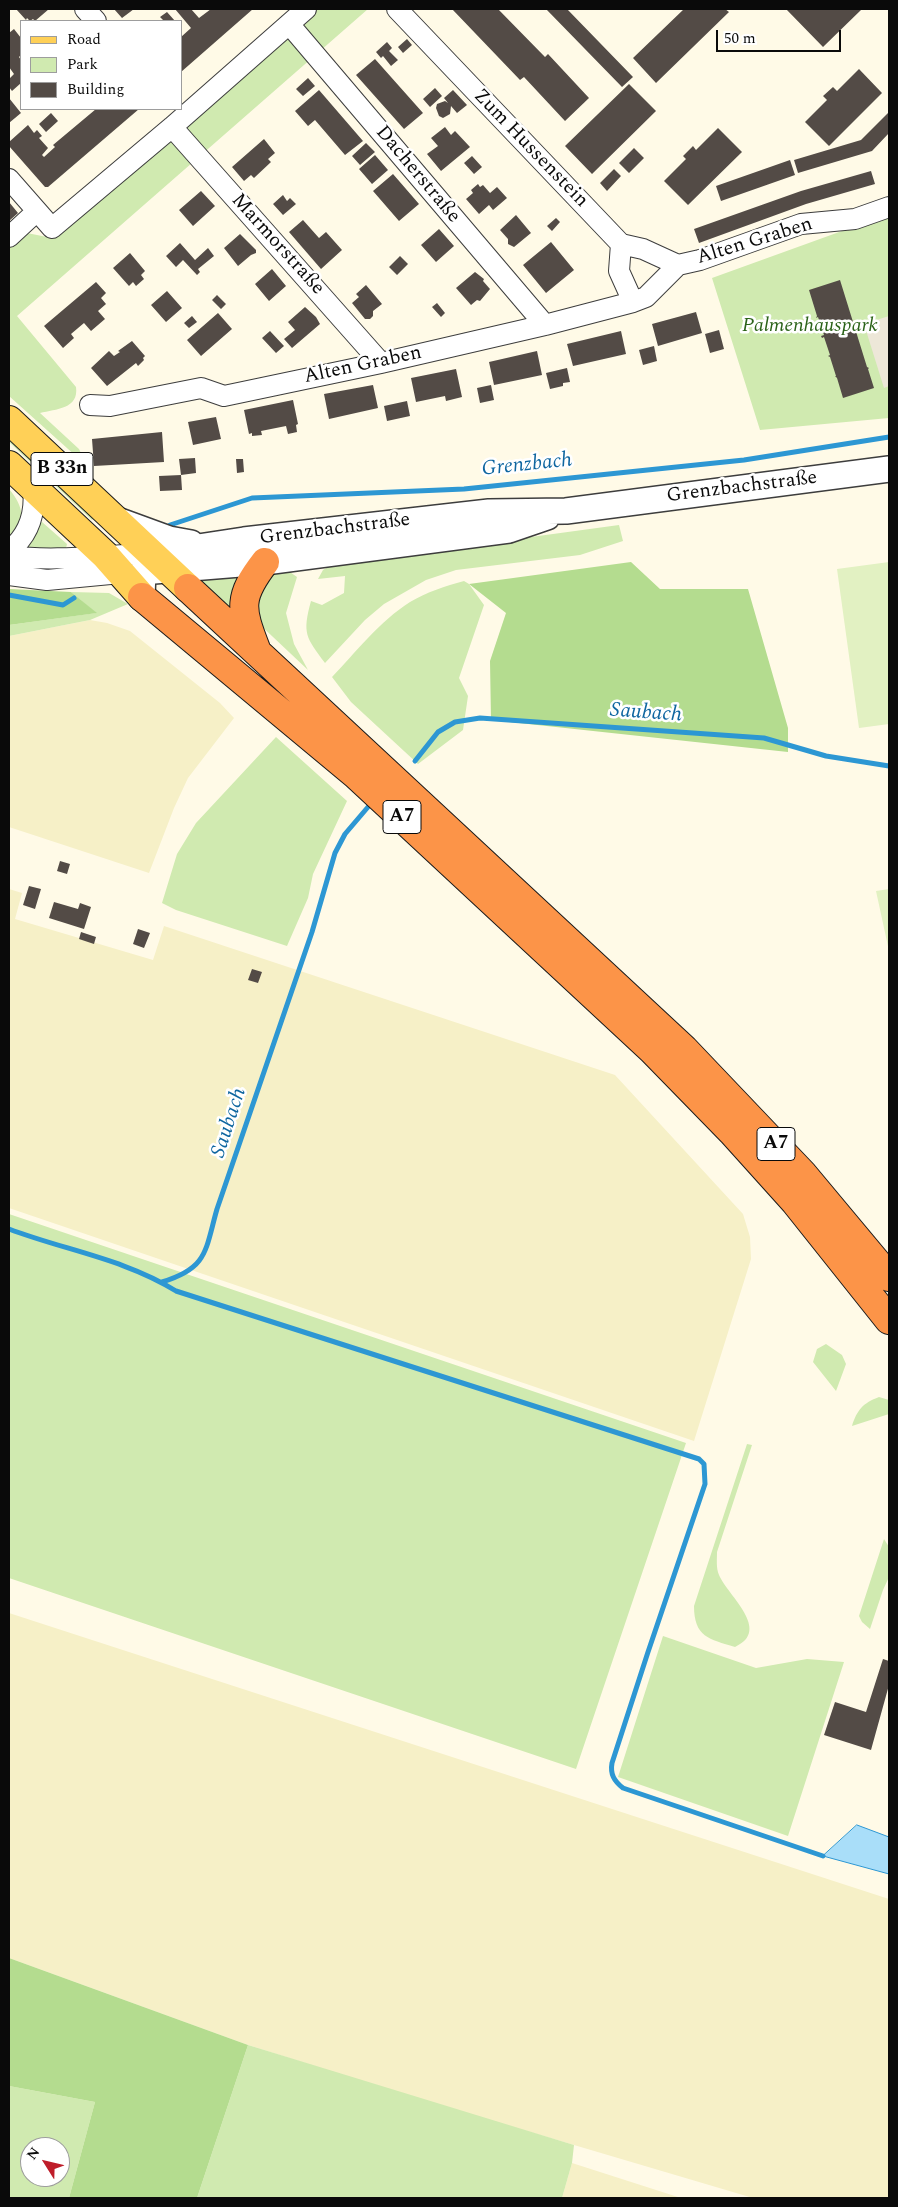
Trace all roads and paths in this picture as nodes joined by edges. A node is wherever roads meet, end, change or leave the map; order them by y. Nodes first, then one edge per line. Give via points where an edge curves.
1 (85, 9) edge
2 (306, 9) edge
3 (396, 9) edge
4 (95, 20) edge
5 (289, 24) junction
6 (175, 118) edge
7 (9, 179) edge
8 (889, 207) edge
9 (36, 212) junction
10 (9, 237) edge
11 (621, 244) junction
12 (678, 264) junction
13 (633, 302) junction
14 (545, 325) junction
15 (381, 363) junction
16 (90, 405) dead end
17 (9, 420) edge
18 (9, 466) edge
19 (889, 469) edge
20 (33, 488) junction
21 (566, 510) junction
22 (115, 519) junction
23 (211, 544) junction
24 (9, 551) edge
25 (9, 556) edge
26 (265, 562) junction
27 (146, 573) junction
28 (9, 575) edge
29 (256, 650) junction
30 (889, 1277) edge
31 (889, 1320) edge

1 - 4 street
2 - 5 street
3 - 11 street, Zum Hussenstein
5 - 6 street
5 - 14 street, Dacherstraße
6 - 9 street via 52,228
6 - 15 street, Marmorstraße
7 - 9 street
8 - 12 street, Alten Graben via 856,219 801,224 700,260
9 - 10 street
11 - 12 street via 643,249
11 - 13 street via 619,271
12 - 13 street, Alten Graben via 646,297
13 - 14 street, Alten Graben
14 - 15 street, Alten Graben
15 - 16 street, Alten Graben via 224,396 201,388 110,406
17 - 22 main road, B 33n
18 - 20 main road, B 33n
19 - 21 street, Grenzbachstraße
20 - 24 street via 32,520
20 - 27 main road
21 - 23 street, Grenzbachstraße via 489,512
21 - 26 street, Grenzbachstraße via 509,530
22 - 23 street via 169,539
22 - 27 main road, B 33n
22 - 27 street
23 - 27 street, Grenzbachstraße
25 - 27 street
26 - 27 street, Grenzbachstraße
26 - 29 highway via 244,596 244,614
27 - 28 street via 47,580
27 - 29 highway, A7
27 - 31 highway, A7 via 356,775 652,1050 795,1202
29 - 30 highway, A7 via 684,1049 797,1167

